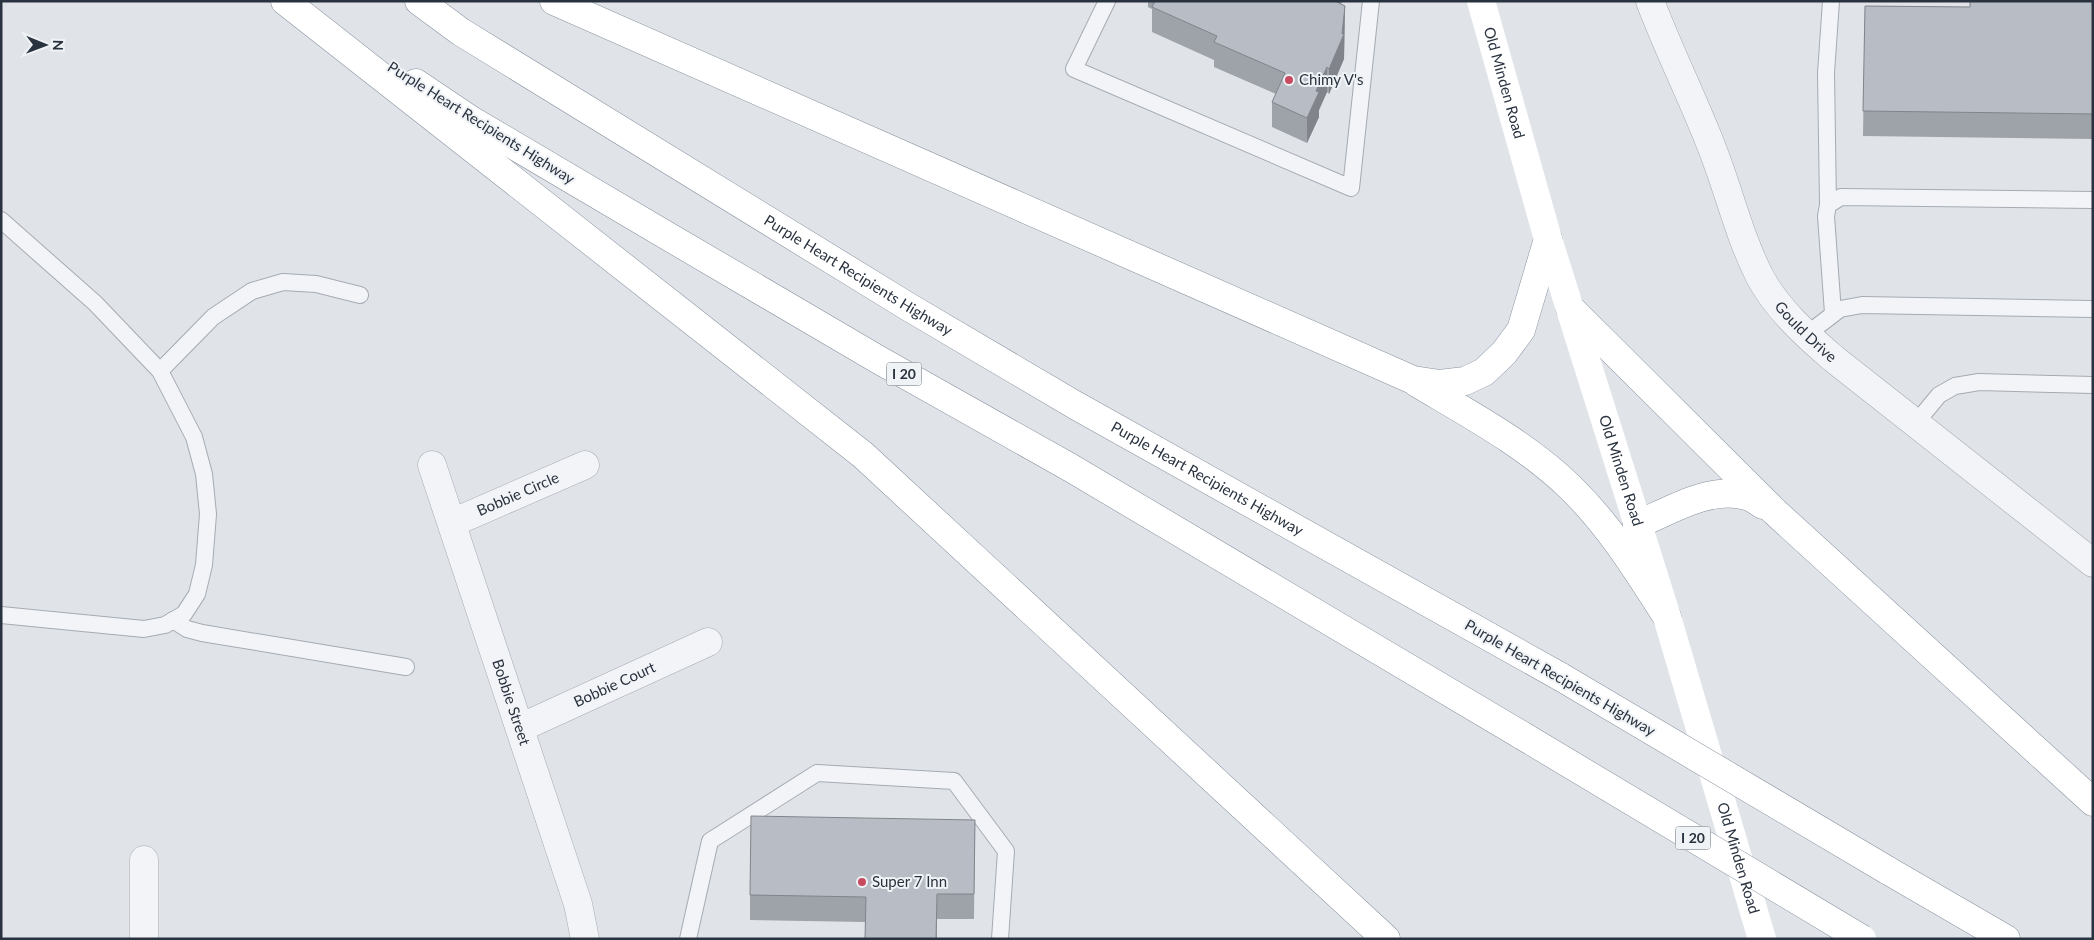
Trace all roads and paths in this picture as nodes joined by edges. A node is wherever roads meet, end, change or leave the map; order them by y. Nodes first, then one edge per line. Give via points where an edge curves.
1 (285, 1) edge
2 (291, 1) edge
3 (419, 1) edge
4 (554, 1) edge
5 (1107, 1) edge
6 (1371, 1) edge
7 (1481, 1) edge
8 (1650, 1) edge
9 (1831, 1) edge
10 (2093, 200) edge
11 (1828, 205) junction
12 (1, 220) edge
13 (1548, 238) junction
14 (360, 295) dead end
15 (1570, 308) junction
16 (2093, 309) edge
17 (1833, 313) junction
18 (1806, 335) junction
19 (160, 371) junction
20 (1413, 380) junction
21 (2093, 385) edge
22 (1915, 424) junction
23 (585, 465) dead end
24 (432, 466) dead end
25 (1775, 512) junction
26 (452, 523) junction
27 (1637, 524) junction
28 (2093, 563) edge
29 (1, 615) edge
30 (1667, 617) junction
31 (173, 620) junction
32 (708, 642) dead end
33 (406, 667) dead end
34 (520, 728) junction
35 (2093, 802) edge
36 (144, 860) dead end
37 (144, 939) edge
38 (585, 939) edge
39 (688, 939) edge
40 (1000, 939) edge
41 (1386, 939) edge
42 (1762, 939) edge
43 (1862, 939) edge
44 (2006, 939) edge

1 - 41 main road via 863,455
2 - 43 main road, Purple Heart Recipients Highway / I 20, bridge via 471,120 879,360 1071,468
3 - 44 main road, Purple Heart Recipients Highway, bridge via 461,32 1066,400 1561,677
4 - 20 main road
5 - 6 lane via 1074,69 1351,188
7 - 13 main road, Old Minden Road
8 - 18 street, Gould Drive via 1713,149 1761,278
9 - 11 lane via 1826,73
10 - 11 lane via 1841,197
11 - 17 lane via 1826,216
12 - 19 lane via 96,304
13 - 15 main road, Old Minden Road
13 - 20 main road via 1521,330 1504,353 1484,372 1465,382 1440,384
14 - 19 lane via 316,284 283,282 252,291 213,317
15 - 25 main road
15 - 27 main road, Old Minden Road
16 - 17 lane via 1862,304
17 - 18 lane
18 - 22 street, Gould Drive
19 - 31 lane via 194,437 204,474 208,514 204,565 197,594 184,614
20 - 30 main road via 1489,426 1572,488 1621,545
21 - 22 lane via 1979,382 1955,386 1940,395
22 - 28 street, Gould Drive
23 - 26 street, Bobbie Circle
24 - 26 street, Bobbie Street
25 - 27 main road via 1747,496 1725,492 1703,496
25 - 35 main road
26 - 34 street, Bobbie Street
27 - 30 main road, Old Minden Road
29 - 31 lane via 144,629
30 - 42 main road, Old Minden Road
31 - 33 lane via 202,633
32 - 34 street, Bobbie Court
34 - 38 street, Bobbie Street via 578,904
36 - 37 street
39 - 40 lane via 710,841 818,773 954,782 1006,851

